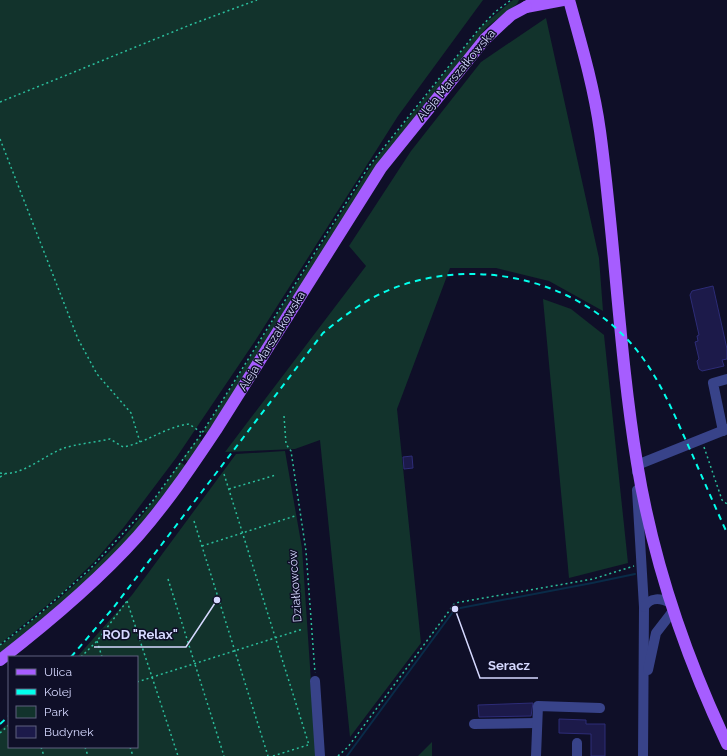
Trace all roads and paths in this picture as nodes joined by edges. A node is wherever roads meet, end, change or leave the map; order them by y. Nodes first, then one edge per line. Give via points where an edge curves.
1 (257, 0) edge
2 (511, 0) edge
3 (538, 0) edge
4 (564, 0) edge
5 (525, 3) edge
6 (0, 102) edge
7 (0, 139) edge
8 (727, 379) edge
9 (284, 416) dead end
10 (725, 430) edge
11 (206, 436) junction
12 (702, 439) junction
13 (140, 442) junction
14 (637, 465) junction
15 (0, 473) edge
16 (5, 474) junction
17 (224, 474) dead end
18 (276, 475) dead end
19 (0, 477) edge
20 (229, 489) junction
21 (727, 504) edge
22 (295, 516) dead end
23 (194, 521) dead end
24 (243, 533) junction
25 (202, 546) junction
26 (643, 563) junction
27 (168, 579) dead end
28 (644, 607) junction
29 (672, 607) junction
30 (303, 629) dead end
31 (659, 629) junction
32 (680, 631) junction
33 (276, 638) junction
34 (97, 641) junction
35 (0, 645) edge
36 (235, 651) junction
37 (82, 656) edge
38 (102, 656) edge
39 (0, 660) edge
40 (194, 664) junction
41 (153, 677) junction
42 (315, 681) joint
43 (138, 682) edge
44 (644, 691) junction
45 (600, 708) dead end
46 (537, 723) junction
47 (474, 724) dead end
48 (8, 726) edge
49 (0, 733) edge
50 (577, 742) dead end
51 (320, 743) junction
52 (727, 744) edge
53 (309, 745) junction
54 (178, 756) edge
55 (224, 756) edge
56 (268, 756) edge
57 (273, 756) edge
58 (320, 756) edge
59 (338, 756) edge
60 (536, 756) edge
61 (577, 756) edge
62 (643, 756) edge

1 - 6 path
2 - 11 path via 478,30 369,166
3 - 5 main road, Aleja Marszałkowska
4 - 5 main road, Aleja Marszałkowska
4 - 14 main road via 595,104
5 - 11 main road, Aleja Marszałkowska via 485,39 382,168
7 - 13 path via 78,339 97,374 131,413
8 - 10 street via 713,383
9 - 42 path, Działkowców via 286,444 291,451 306,551
10 - 12 street
11 - 13 path via 189,424 177,426
11 - 35 path via 104,555 56,600
11 - 39 main road, Aleja Marszałkowska via 191,467 138,536 67,607
12 - 14 street
12 - 21 path via 722,500
13 - 16 path via 123,447 110,439 65,448 18,471
14 - 26 street
14 - 29 main road
15 - 16 path
16 - 19 path
17 - 20 path
18 - 20 path
20 - 24 path
22 - 24 path
23 - 25 path
24 - 25 path
24 - 33 path
25 - 36 path
26 - 28 street
26 - 59 path via 593,579 455,602 348,747
27 - 40 path
28 - 29 street via 653,600 663,599
28 - 44 street
29 - 31 street
29 - 32 main road
30 - 33 path
31 - 32 street via 674,627
31 - 44 street via 654,638
32 - 52 main road
33 - 36 path
33 - 53 path
34 - 37 path
34 - 38 path
34 - 41 path via 127,601
36 - 40 path
36 - 56 path
40 - 41 path
40 - 55 path
41 - 43 path
41 - 54 path
42 - 51 street
44 - 62 street
45 - 46 street via 538,706
46 - 47 street
46 - 60 street
48 - 49 path
50 - 61 street
51 - 53 path
51 - 58 street
53 - 57 path

